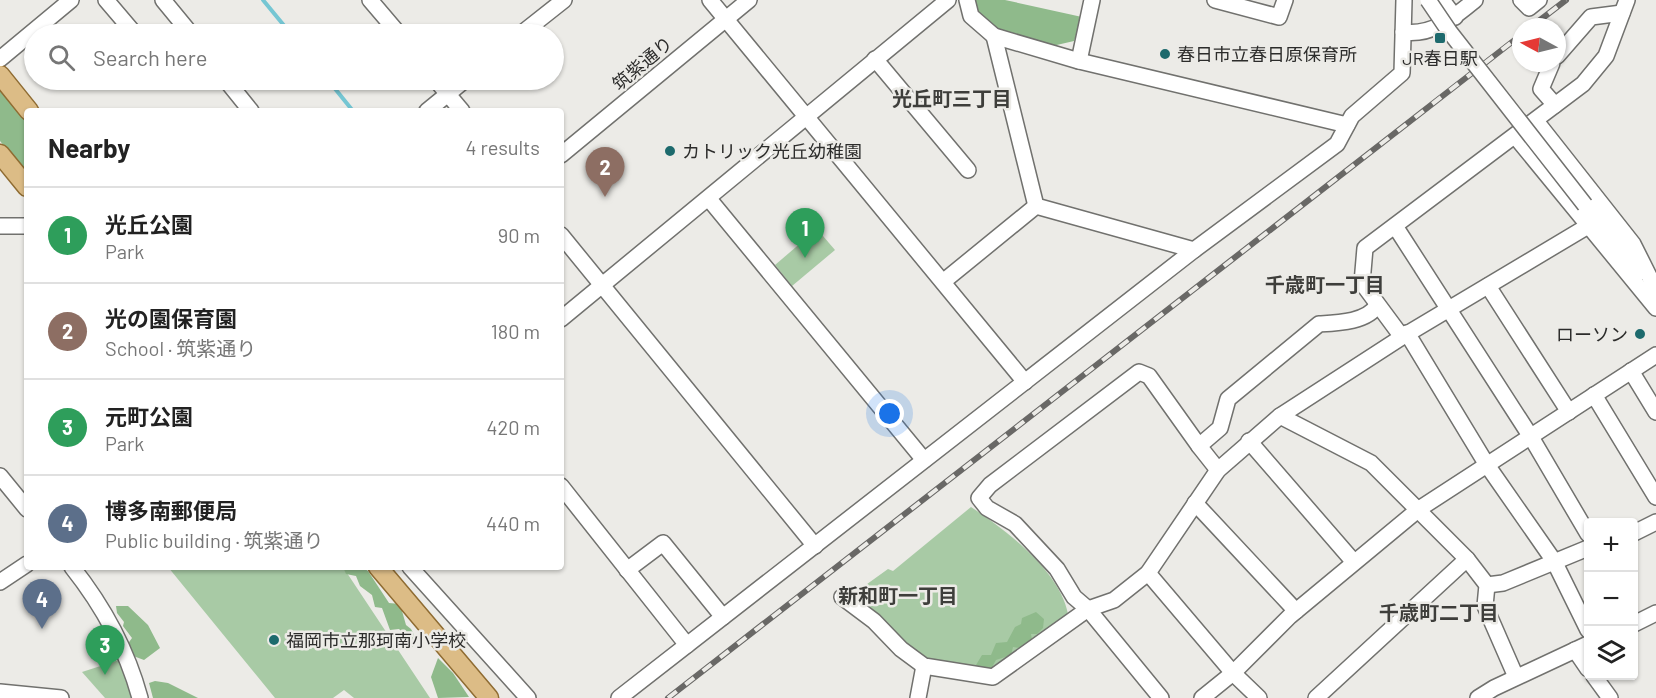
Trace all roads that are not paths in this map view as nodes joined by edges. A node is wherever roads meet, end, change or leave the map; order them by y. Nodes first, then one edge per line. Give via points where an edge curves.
1 (71, 0) edge
2 (106, 0) edge
3 (163, 0) edge
4 (564, 0) edge
5 (710, 0) edge
6 (749, 0) edge
7 (948, 0) edge
8 (967, 0) edge
9 (1092, 0) edge
10 (1215, 0) edge
11 (1285, 0) edge
12 (1404, 0) edge
13 (1428, 0) edge
14 (1442, 0) edge
15 (1475, 0) edge
16 (1521, 0) edge
17 (1539, 0) edge
18 (376, 2) edge
19 (1625, 7) edge
20 (1455, 17) junction
21 (725, 19) junction
22 (42, 24) edge
23 (126, 24) edge
24 (181, 24) edge
25 (392, 24) edge
26 (534, 24) edge
27 (1403, 32) junction
28 (994, 36) junction
29 (24, 38) edge
30 (1566, 46) edge
31 (0, 58) edge
32 (875, 59) junction
33 (1079, 61) junction
34 (1548, 72) edge
35 (0, 75) edge
36 (234, 90) edge
37 (445, 90) edge
38 (453, 90) edge
39 (448, 94) junction
40 (1555, 105) junction
41 (27, 108) edge
42 (249, 108) edge
43 (431, 108) edge
44 (460, 108) edge
45 (807, 117) junction
46 (1536, 121) junction
47 (1347, 125) junction
48 (1515, 136) junction
49 (564, 153) edge
50 (0, 154) edge
51 (968, 170) dead end
52 (24, 183) edge
53 (709, 199) junction
54 (1036, 206) junction
55 (0, 226) edge
56 (24, 226) edge
57 (1395, 226) junction
58 (1588, 226) junction
59 (564, 239) edge
60 (1194, 250) junction
61 (944, 281) junction
62 (602, 285) junction
63 (1488, 286) junction
64 (1656, 290) edge
65 (1377, 304) junction
66 (1656, 308) edge
67 (1448, 310) junction
68 (564, 317) edge
69 (1404, 335) junction
70 (1656, 355) edge
71 (1631, 371) junction
72 (1025, 382) junction
73 (1594, 395) junction
74 (1569, 412) junction
75 (1656, 412) edge
76 (1280, 416) junction
77 (1531, 437) junction
78 (1249, 441) junction
79 (1199, 447) junction
80 (924, 460) junction
81 (1487, 465) junction
82 (1218, 470) junction
83 (0, 476) edge
84 (564, 490) edge
85 (1656, 497) edge
86 (1195, 503) junction
87 (24, 505) edge
88 (1419, 509) junction
89 (1656, 522) edge
90 (1584, 527) edge
91 (1638, 530) edge
92 (815, 546) junction
93 (1584, 550) edge
94 (1467, 560) junction
95 (1353, 561) junction
96 (1554, 561) junction
97 (24, 566) edge
98 (74, 570) edge
99 (381, 570) edge
100 (413, 570) edge
101 (627, 570) junction
102 (1148, 573) junction
103 (0, 582) edge
104 (1487, 585) junction
105 (842, 597) dead end
106 (1088, 609) junction
107 (1296, 611) junction
108 (1656, 613) edge
109 (723, 617) junction
110 (1638, 622) edge
111 (1586, 626) edge
112 (687, 645) junction
113 (1582, 647) edge
114 (924, 666) junction
115 (1233, 673) junction
116 (1516, 677) junction
117 (1597, 680) edge
118 (0, 692) edge
119 (61, 698) edge
120 (140, 698) edge
121 (489, 698) edge
122 (528, 698) edge
123 (619, 698) edge
124 (918, 698) edge
125 (1161, 698) edge
126 (1202, 698) edge
127 (1259, 698) edge
128 (1316, 698) edge
129 (1478, 698) edge
130 (1610, 698) edge

1 - 22 street
2 - 23 street
3 - 24 street
4 - 26 street
5 - 21 street
6 - 21 street, 筑紫通り
7 - 32 street
8 - 28 street via 971,16
9 - 33 street
10 - 11 street via 1279,16
12 - 27 street
13 - 64 street, bridge via 1585,206
14 - 20 street
15 - 20 street
16 - 17 street via 1529,8
18 - 25 street
19 - 30 street via 1591,17
19 - 40 street via 1606,56 1583,84
20 - 27 street via 1420,34
21 - 45 street
21 - 49 street, 筑紫通り
27 - 47 street via 1402,73 1352,116
28 - 33 street
28 - 54 street
29 - 31 street
32 - 45 street
32 - 51 street
33 - 47 street
34 - 40 street via 1541,89
35 - 41 main road
36 - 42 street
37 - 39 street
38 - 39 street
39 - 43 street
39 - 44 street
40 - 46 street
45 - 53 street
45 - 61 street
46 - 48 street
46 - 64 street via 1633,244
47 - 60 street via 1337,144
48 - 57 street
48 - 58 street
50 - 52 main road
53 - 62 street
53 - 80 street
54 - 60 street
54 - 61 street
55 - 56 street
57 - 65 street via 1365,248 1362,284
57 - 67 street
58 - 63 street
58 - 66 street
59 - 62 street
60 - 72 street
61 - 72 street
62 - 68 street
62 - 92 street
63 - 67 street
63 - 74 street
65 - 69 street
65 - 79 street via 1364,316 1319,324 1228,399 1220,428
67 - 69 street
67 - 77 street
69 - 76 street
69 - 81 street
70 - 71 street
71 - 73 street
71 - 75 street
72 - 80 street
73 - 74 street
73 - 85 street
74 - 77 street
76 - 78 street
76 - 88 street via 1371,463
77 - 81 street
77 - 90 street
78 - 82 street
78 - 95 street
79 - 82 street
79 - 106 street via 1149,376 1139,372 990,485 979,498 987,508 1015,524
80 - 92 street
81 - 88 street
81 - 96 street
82 - 86 street
83 - 87 street
84 - 101 street
86 - 102 street
86 - 107 street
88 - 94 street
88 - 95 street
89 - 91 street
92 - 109 street
93 - 96 street
94 - 104 street
94 - 128 street
95 - 107 street
96 - 104 street via 1503,583
96 - 111 street
97 - 103 street
98 - 120 street via 110,622 133,671
99 - 121 main road
100 - 122 street
101 - 109 street via 663,543
101 - 112 street
102 - 106 street via 1113,600
102 - 115 street
104 - 116 street via 1485,606
105 - 114 street
106 - 114 street via 993,677
106 - 125 street
107 - 115 street
108 - 110 street
109 - 112 street
112 - 123 street
113 - 116 street
114 - 124 street
115 - 126 street
115 - 127 street
116 - 129 street
117 - 130 street
118 - 119 street

